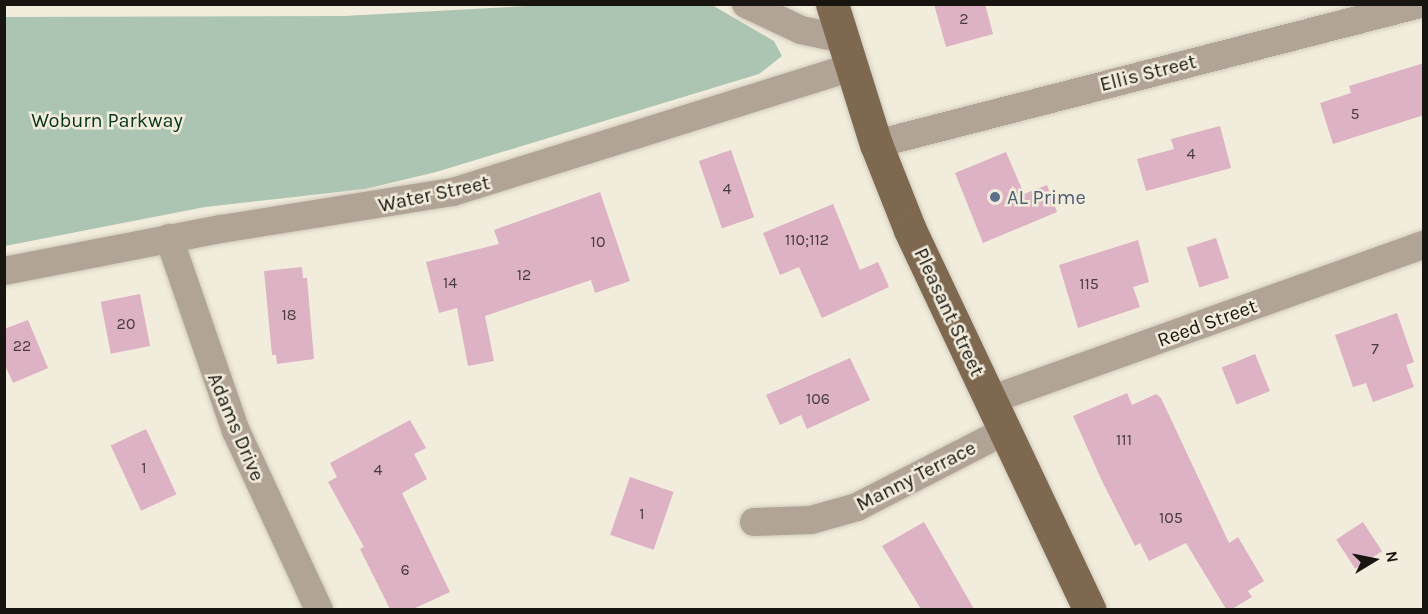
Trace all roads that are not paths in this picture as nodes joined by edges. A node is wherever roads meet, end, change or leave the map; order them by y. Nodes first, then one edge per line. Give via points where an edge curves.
1 (746, 4) edge
2 (832, 4) edge
3 (1420, 4) edge
4 (847, 53) junction
5 (876, 144) junction
6 (169, 238) junction
7 (1424, 245) edge
8 (4, 271) edge
9 (990, 400) junction
10 (1005, 431) junction
11 (754, 522) dead end
12 (319, 609) edge
13 (1090, 609) edge

1 - 4 street
2 - 4 main road, Pleasant Street
3 - 5 street, Ellis Street
4 - 5 main road, Pleasant Street
4 - 6 street, Water Street via 479,186 387,205
5 - 9 main road, Pleasant Street via 910,230
6 - 8 street, Water Street
6 - 12 street, Adams Drive via 236,431
7 - 9 street, Reed Street
9 - 10 main road, Pleasant Street
10 - 11 street, Manny Terrace via 858,507 811,520
10 - 13 main road, Pleasant Street

